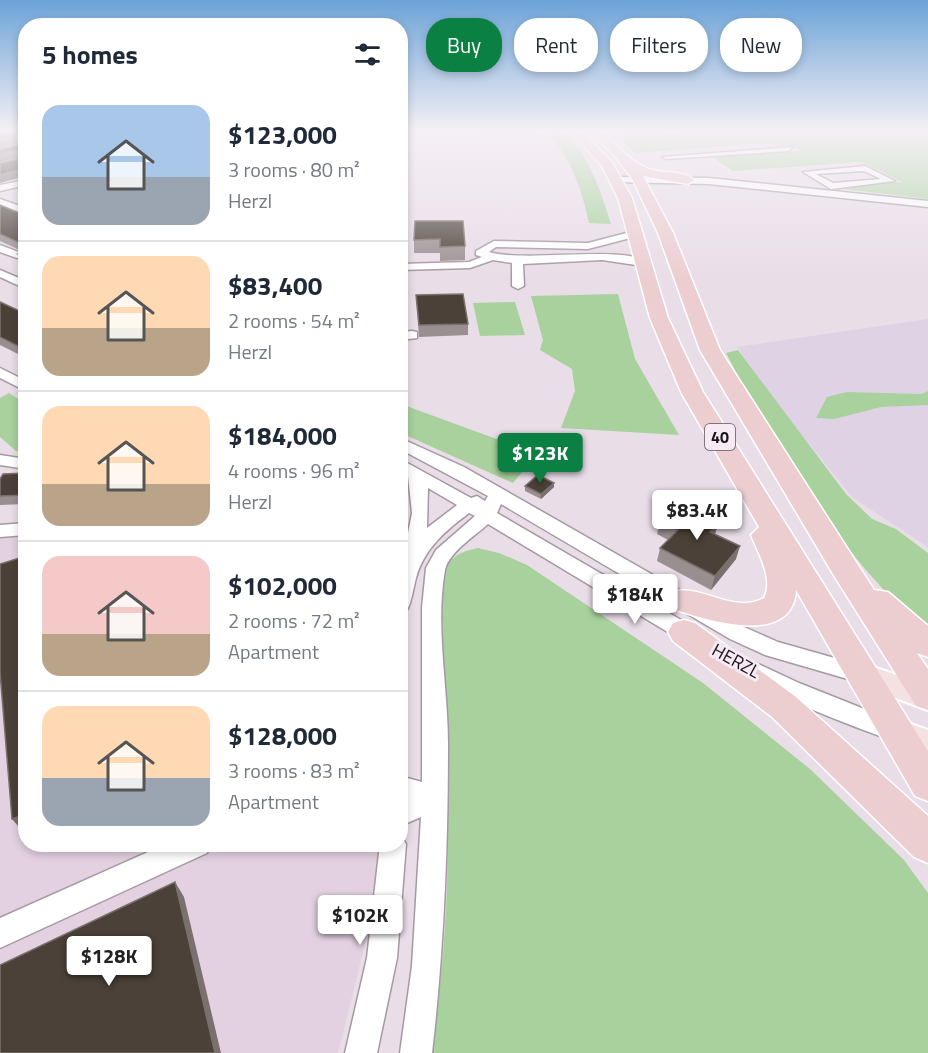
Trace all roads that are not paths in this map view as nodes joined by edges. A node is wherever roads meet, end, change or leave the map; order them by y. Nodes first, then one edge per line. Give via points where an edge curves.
1 (625, 181) edge
2 (637, 181) edge
3 (637, 181) edge
4 (667, 181) edge
5 (711, 181) edge
6 (793, 181) edge
7 (823, 181) edge
8 (890, 181) edge
9 (734, 183) joint
10 (18, 184) edge
11 (831, 186) junction
12 (646, 187) junction
13 (0, 188) edge
14 (928, 204) edge
15 (3, 205) edge
16 (18, 210) edge
17 (634, 234) junction
18 (565, 246) junction
19 (0, 248) edge
20 (17, 255) edge
21 (594, 256) junction
22 (491, 257) junction
23 (517, 261) junction
24 (0, 262) edge
25 (643, 263) junction
26 (408, 267) edge
27 (18, 270) edge
28 (0, 273) edge
29 (18, 282) edge
30 (518, 286) dead end
31 (0, 372) edge
32 (18, 383) edge
33 (18, 386) edge
34 (0, 390) edge
35 (408, 447) edge
36 (0, 460) edge
37 (18, 463) edge
38 (408, 468) edge
39 (742, 472) junction
40 (484, 505) junction
41 (18, 530) edge
42 (513, 530) junction
43 (0, 531) edge
44 (442, 555) junction
45 (411, 562) junction
46 (843, 567) junction
47 (408, 569) edge
48 (683, 616) junction
49 (928, 644) edge
50 (865, 675) junction
51 (928, 697) edge
52 (912, 737) edge
53 (928, 784) edge
54 (408, 790) edge
55 (436, 797) junction
56 (408, 810) edge
57 (928, 843) edge
58 (181, 852) edge
59 (392, 852) edge
60 (0, 933) edge
61 (361, 1053) edge
62 (416, 1053) edge

1 - 17 highway, 40
2 - 12 highway, 40
3 - 12 street
4 - 12 highway
5 - 9 street
6 - 11 street
7 - 11 street
8 - 11 street
9 - 14 street
10 - 13 street
12 - 46 highway, 40 via 710,350
15 - 16 street
17 - 18 street via 588,246
17 - 25 highway, 40
18 - 21 street
18 - 22 street via 494,244 480,253
19 - 20 street
21 - 23 street
21 - 25 street via 622,256
22 - 23 street
22 - 26 street via 470,265
23 - 30 street
24 - 27 street
25 - 39 highway, 40 via 671,350
28 - 29 street
31 - 32 street
33 - 34 street
35 - 40 street, HERZL via 458,471
36 - 37 street
38 - 40 street, HERZL
38 - 45 street via 422,490 422,512
39 - 48 highway via 780,575 776,603 750,616 713,612
39 - 50 highway, 40
40 - 42 street, HERZL
40 - 44 street
40 - 45 street via 430,534
40 - 48 street, HERZL
41 - 43 street
42 - 44 street via 488,532
42 - 48 street, HERZL
44 - 55 street via 436,568 432,608
45 - 47 street
46 - 49 highway via 897,620
46 - 51 highway, 40
48 - 50 street, HERZL via 773,649
48 - 52 street, HERZL via 791,690
48 - 57 highway
50 - 51 main road, HERZL
50 - 52 highway, 40
52 - 53 highway, 40
54 - 55 street
55 - 56 street
55 - 62 street via 427,966
58 - 60 street
59 - 61 street via 382,958

